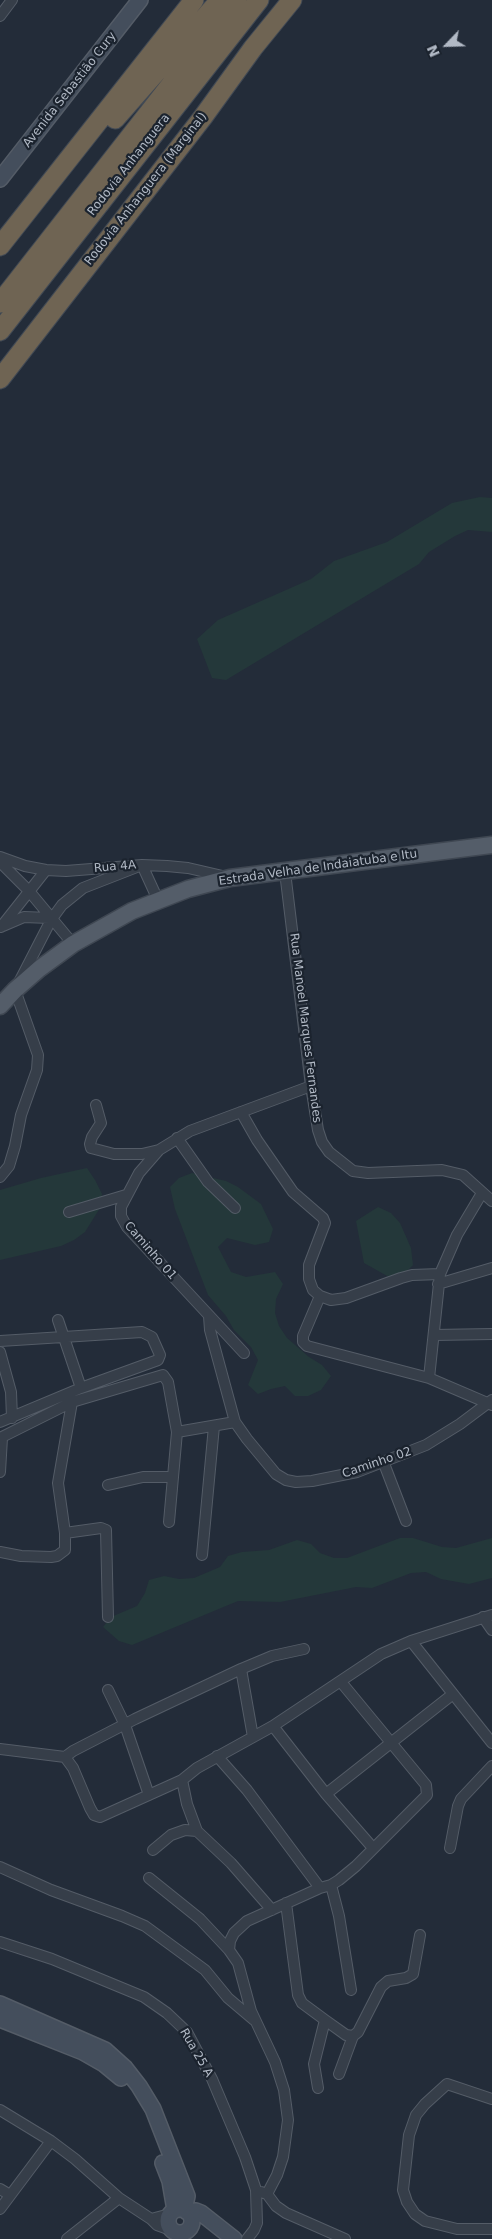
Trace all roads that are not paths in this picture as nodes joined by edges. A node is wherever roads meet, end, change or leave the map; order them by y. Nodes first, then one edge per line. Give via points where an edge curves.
1 (12, 0) edge
2 (140, 0) edge
3 (194, 0) edge
4 (220, 0) edge
5 (236, 0) edge
6 (259, 0) edge
7 (292, 0) edge
8 (0, 16) edge
9 (0, 179) edge
10 (18, 223) junction
11 (0, 246) edge
12 (0, 303) edge
13 (0, 330) edge
14 (0, 379) edge
15 (492, 845) edge
16 (0, 857) edge
17 (0, 862) edge
18 (142, 865) junction
19 (46, 870) junction
20 (285, 872) junction
21 (230, 878) junction
22 (29, 892) junction
23 (158, 900) junction
24 (50, 919) junction
25 (0, 928) edge
26 (73, 944) junction
27 (15, 990) junction
28 (0, 1006) edge
29 (311, 1086) junction
30 (96, 1105) dead end
31 (241, 1112) junction
32 (177, 1138) junction
33 (160, 1150) junction
34 (0, 1177) edge
35 (482, 1193) junction
36 (126, 1195) junction
37 (492, 1201) edge
38 (235, 1208) dead end
39 (69, 1212) dead end
40 (492, 1268) edge
41 (439, 1279) junction
42 (320, 1296) junction
43 (209, 1316) junction
44 (58, 1320) dead end
45 (492, 1334) edge
46 (434, 1335) junction
47 (63, 1337) junction
48 (0, 1341) edge
49 (0, 1352) edge
50 (244, 1353) dead end
51 (156, 1361) junction
52 (160, 1376) junction
53 (429, 1378) junction
54 (81, 1388) junction
55 (72, 1402) junction
56 (490, 1403) edge
57 (12, 1418) junction
58 (0, 1422) edge
59 (235, 1422) junction
60 (214, 1426) junction
61 (177, 1432) junction
62 (1, 1438) edge
63 (383, 1461) junction
64 (0, 1472) edge
65 (173, 1477) junction
66 (108, 1485) dead end
67 (406, 1521) dead end
68 (169, 1522) dead end
69 (65, 1533) junction
70 (0, 1552) edge
71 (202, 1555) dead end
72 (488, 1616) edge
73 (108, 1617) dead end
74 (492, 1630) edge
75 (411, 1641) junction
76 (304, 1648) dead end
77 (241, 1669) junction
78 (341, 1682) junction
79 (108, 1690) dead end
80 (453, 1694) junction
81 (124, 1725) junction
82 (273, 1726) junction
83 (253, 1736) junction
84 (391, 1742) junction
85 (492, 1743) edge
86 (0, 1749) edge
87 (217, 1756) junction
88 (65, 1757) junction
89 (492, 1766) edge
90 (182, 1780) junction
91 (326, 1794) junction
92 (149, 1795) junction
93 (198, 1831) junction
94 (373, 1848) junction
95 (450, 1848) dead end
96 (153, 1850) dead end
97 (0, 1866) edge
98 (149, 1878) dead end
99 (331, 1885) junction
100 (320, 1888) junction
101 (286, 1903) junction
102 (272, 1910) junction
103 (420, 1935) dead end
104 (0, 1942) edge
105 (229, 1950) junction
106 (351, 1990) dead end
107 (0, 2004) edge
108 (0, 2019) edge
109 (325, 2020) junction
110 (256, 2021) junction
111 (353, 2036) junction
112 (339, 2074) dead end
113 (318, 2088) dead end
114 (492, 2099) edge
115 (0, 2110) edge
116 (51, 2141) junction
117 (0, 2189) edge
118 (256, 2190) junction
119 (267, 2194) junction
120 (10, 2195) junction
121 (119, 2198) junction
122 (0, 2209) edge
123 (151, 2218) junction
124 (181, 2226) edge
125 (492, 2229) edge
126 (67, 2239) edge
127 (234, 2239) edge
128 (247, 2239) edge
129 (346, 2239) edge

1 - 8 street
2 - 9 street, Avenida Sebastião Cury
3 - 10 highway
4 - 10 highway via 55,188
5 - 12 highway, Rodovia Anhanguera
6 - 13 highway, Rodovia Anhanguera
7 - 14 highway, Rodovia Anhanguera (Marginal)
10 - 11 highway
15 - 20 main road, Estrada Velha de Indaiatuba e Itu
16 - 19 street, Rua 4A
17 - 22 street
18 - 19 street, Rua 4A
18 - 21 street, Rua 4A via 188,868
18 - 23 street
18 - 24 street via 83,888
19 - 22 street
20 - 21 main road, Estrada Velha de Indaiatuba e Itu
20 - 29 street, Rua Manoel Marques Fernandes
21 - 23 main road, Estrada Velha de Indaiatuba e Itu
22 - 24 street
22 - 25 street
23 - 26 main road, Estrada Velha de Indaiatuba e Itu
24 - 25 street via 24,917
24 - 26 street
24 - 27 street
26 - 27 main road, Estrada Velha de Indaiatuba e Itu
27 - 28 main road, Estrada Velha de Indaiatuba e Itu
27 - 34 street via 38,1056 37,1070 9,1166
29 - 31 street, Caminho 01
29 - 35 street, Rua Manoel Marques Fernandes via 322,1142 329,1152 354,1171 442,1170 462,1175
30 - 33 street via 101,1123 92,1138 91,1148 114,1154
31 - 32 street, Caminho 01
31 - 42 street via 293,1192 325,1222 309,1265 309,1279 313,1290
32 - 33 street, Caminho 01
32 - 38 street via 208,1182
33 - 36 street, Caminho 01 via 139,1173
35 - 37 street, Rua Manoel Marques Fernandes
35 - 41 street via 457,1235
36 - 39 street
36 - 43 street, Caminho 01 via 121,1216 127,1227
40 - 41 street
41 - 42 street via 412,1275 346,1298 331,1300
41 - 46 street
42 - 53 street via 303,1336 307,1346
43 - 50 street, Caminho 01
43 - 59 street
44 - 47 street
45 - 46 street
46 - 53 street
47 - 48 street
47 - 51 street via 142,1332 156,1342 160,1355
47 - 54 street
49 - 57 street via 11,1392
51 - 52 street
51 - 54 street
52 - 55 street
52 - 61 street via 163,1375 168,1382
53 - 56 street
54 - 57 street
55 - 62 street
55 - 69 street via 58,1483
56 - 63 street, Caminho 02 via 426,1446
57 - 58 street
59 - 60 street
59 - 63 street, Caminho 02 via 276,1474 286,1480 334,1478
60 - 61 street
60 - 71 street
61 - 65 street
62 - 64 street
63 - 67 street
65 - 66 street via 143,1476
65 - 68 street
69 - 70 street via 65,1550 57,1556 21,1556
69 - 73 street via 106,1530
72 - 74 street
72 - 75 street
75 - 78 street via 382,1654
75 - 80 street
76 - 77 street via 272,1656
77 - 81 street
77 - 83 street
78 - 82 street
78 - 84 street
79 - 81 street
80 - 84 street
80 - 85 street
81 - 88 street
81 - 92 street
82 - 83 street
82 - 91 street
83 - 87 street
84 - 91 street
84 - 94 street via 426,1785 427,1795
86 - 88 street
87 - 90 street
87 - 100 street via 247,1790
88 - 92 street via 94,1815 107,1815
89 - 95 street via 461,1799
90 - 92 street
90 - 93 street
91 - 94 street
93 - 96 street via 186,1830 171,1835
93 - 102 street
94 - 99 street
97 - 110 street via 51,1890 145,1926 205,1970 228,1998
98 - 105 street via 200,1919
99 - 100 street
99 - 106 street
100 - 101 street
101 - 102 street
101 - 109 street via 298,1995 302,2003
102 - 105 street via 247,1921 234,1933
103 - 111 street via 413,1974 385,1983
104 - 118 street, Rua 25 A via 144,1997 177,2022 187,2032 212,2079
105 - 110 street via 238,1963
107 - 124 street via 105,2050 125,2068 153,2109 187,2196
108 - 124 street via 83,2052 120,2076 146,2118 170,2181
109 - 111 street via 346,2035
109 - 113 street via 314,2064
110 - 119 street via 275,2062 284,2090 288,2120 283,2157
111 - 112 street
114 - 125 street via 447,2084 425,2104 416,2115 409,2135 403,2190 415,2214 425,2222 457,2229
115 - 116 street
116 - 120 street
116 - 121 street
117 - 120 street
118 - 119 street
118 - 128 street, Rua 25 A via 257,2222
119 - 129 street via 286,2213
120 - 122 street
121 - 123 street
121 - 126 street
123 - 124 street
123 - 124 street via 162,2228
124 - 127 street via 216,2225

